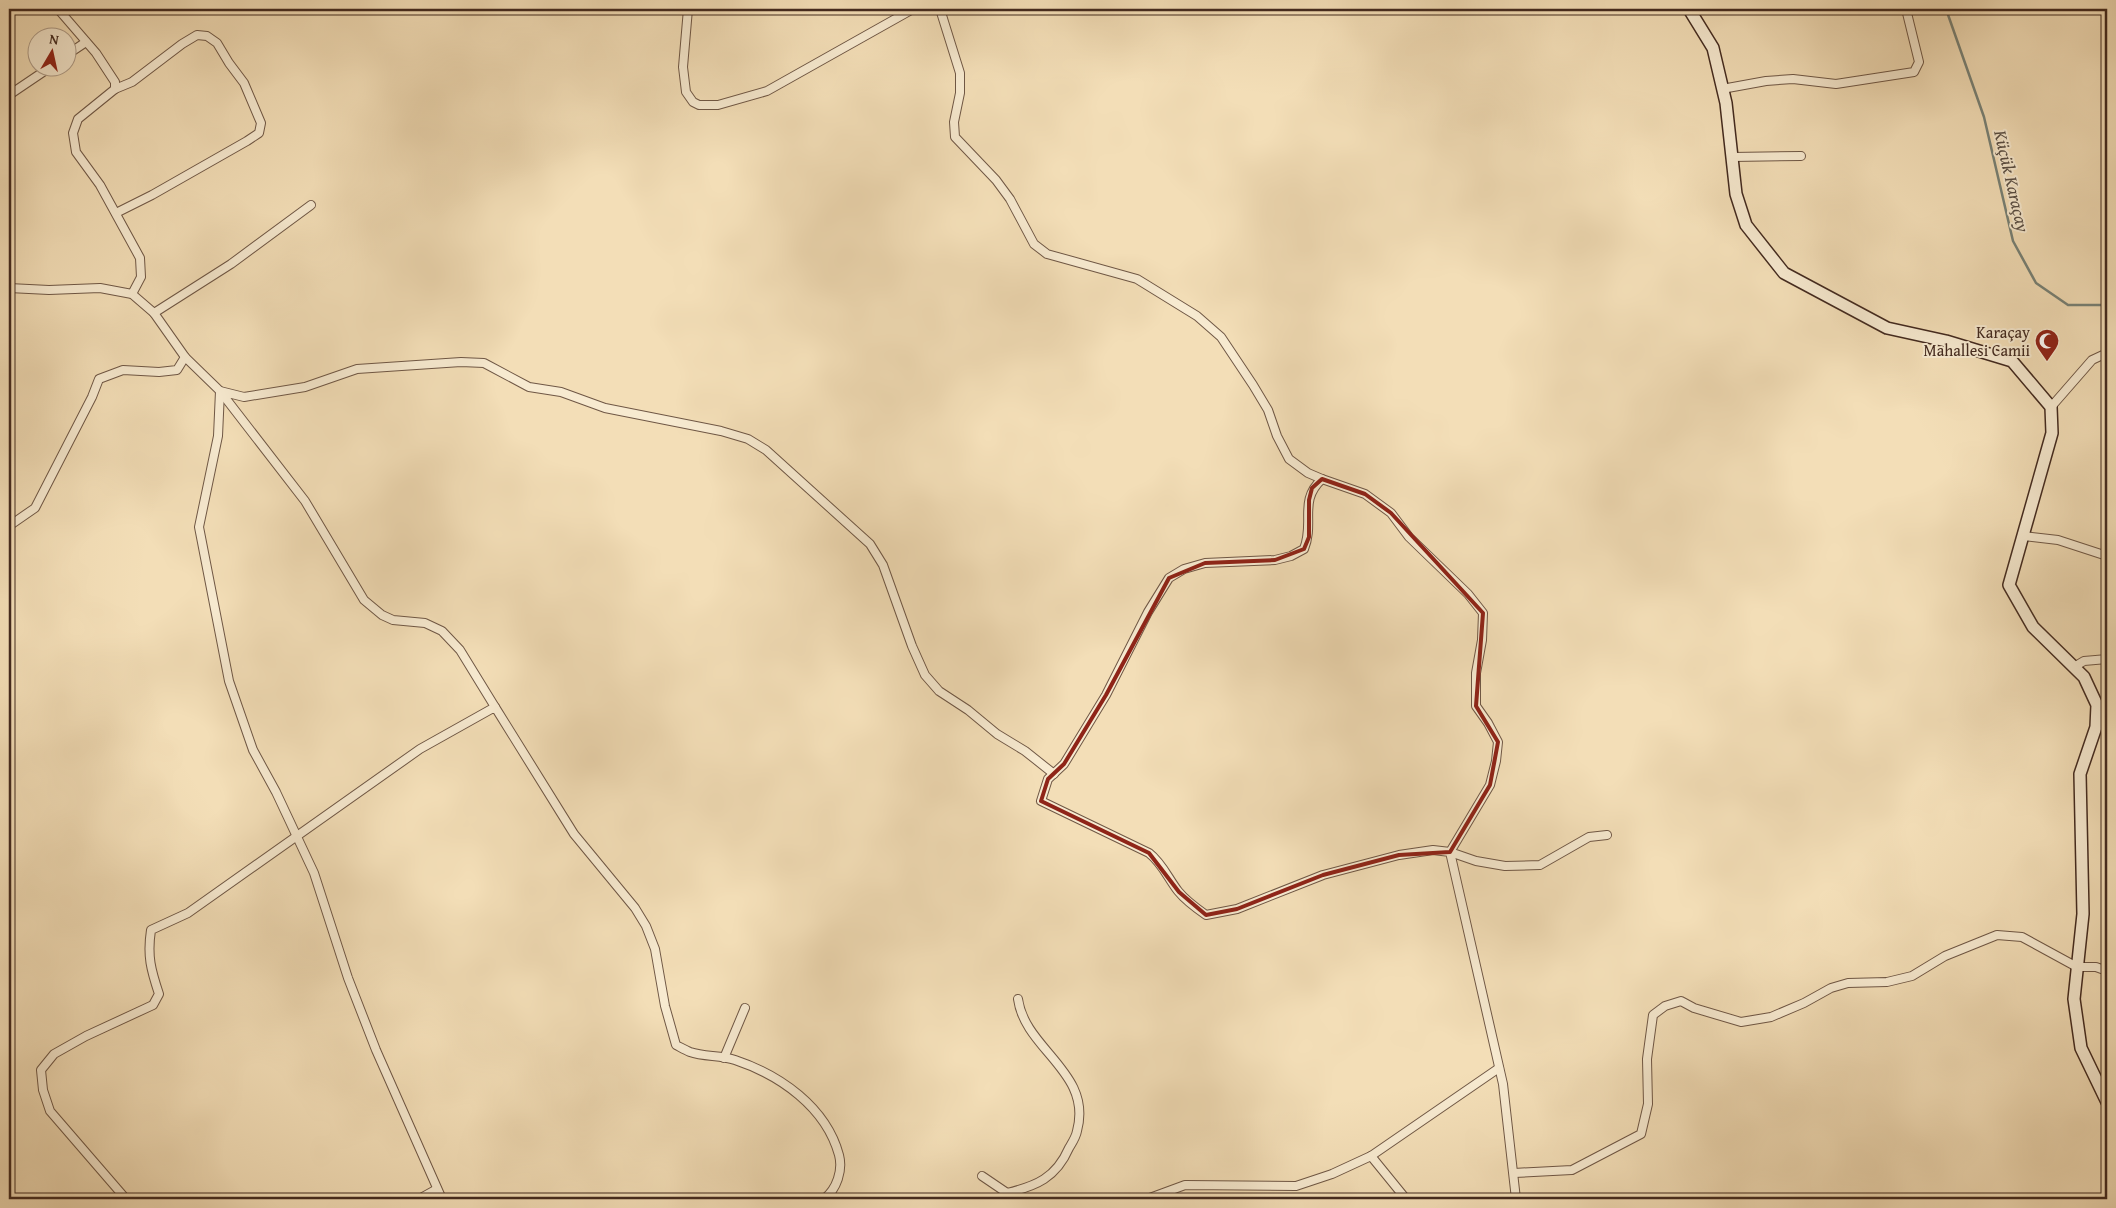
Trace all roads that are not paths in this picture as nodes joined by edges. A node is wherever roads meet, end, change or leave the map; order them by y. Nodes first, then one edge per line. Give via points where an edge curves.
1 (58, 9) edge
2 (688, 9) edge
3 (913, 9) edge
4 (940, 9) edge
5 (1689, 9) edge
6 (1906, 9) edge
7 (86, 42) junction
8 (78, 47) edge
9 (34, 78) edge
10 (1722, 88) junction
11 (115, 89) junction
12 (9, 95) edge
13 (1801, 156) dead end
14 (1732, 157) junction
15 (311, 205) dead end
16 (116, 213) junction
17 (9, 288) edge
18 (132, 294) junction
19 (154, 313) junction
20 (2107, 353) edge
21 (185, 356) junction
22 (220, 391) junction
23 (2051, 407) junction
24 (1322, 479) junction
25 (9, 526) edge
26 (2024, 536) junction
27 (2107, 556) edge
28 (2107, 659) edge
29 (2074, 666) junction
30 (495, 707) junction
31 (1054, 774) junction
32 (1607, 835) dead end
33 (298, 836) junction
34 (1450, 852) junction
35 (2077, 967) junction
36 (2107, 970) edge
37 (1018, 999) dead end
38 (744, 1008) dead end
39 (724, 1058) junction
40 (1499, 1068) junction
41 (2107, 1102) edge
42 (1371, 1156) junction
43 (1514, 1173) junction
44 (982, 1176) dead end
45 (437, 1189) junction
46 (1009, 1196) edge
47 (126, 1199) edge
48 (419, 1199) edge
49 (442, 1199) edge
50 (824, 1199) edge
51 (1147, 1199) edge
52 (1406, 1199) edge
53 (1516, 1199) edge

1 - 7 street
2 - 3 street via 683,67 686,92 693,102 700,105 718,105 767,91
4 - 24 street via 960,73 955,138 996,180 1034,244 1047,254 1137,278 1197,316 1221,338 1253,385 1268,410 1289,459
5 - 10 street via 1713,48
6 - 10 street via 1919,62 1914,72 1836,84 1793,79
7 - 8 street
7 - 11 street via 115,82
9 - 12 street
10 - 14 street
11 - 16 street via 78,119 73,133 76,152
11 - 16 street via 132,82 197,35 207,36 217,43 244,83 261,123 259,133 247,141
13 - 14 street
14 - 23 street via 1736,194 1746,225 1784,273 1887,328 1946,341 2012,362
15 - 19 street via 231,264
16 - 18 street via 140,258 140,277
17 - 18 street via 100,288
18 - 19 street
19 - 21 street
20 - 23 street via 2092,360
21 - 22 street
21 - 25 street via 177,370 123,370 99,379 35,508
22 - 30 street via 305,501 364,600 393,620 425,624 442,631 460,650
22 - 31 street via 244,397 296,388 357,368 484,363 529,387 561,392 605,408 748,439 766,450 870,544 883,565 925,675 940,691
22 - 33 street via 218,436 199,527 230,681 253,750
23 - 26 street via 2052,433
24 - 31 street via 1312,488 1309,537 1304,549 1275,560 1205,563 1184,569 1169,578 1106,695 1064,764
24 - 34 street via 1365,494 1391,513 1409,537 1468,594 1483,613 1476,706 1498,742 1496,761 1490,785
26 - 27 street via 2058,540
26 - 29 street via 2009,585 2033,627
28 - 29 street via 2084,661
29 - 35 street via 2084,677 2097,705 2096,727 2080,774 2083,914
30 - 33 street via 420,749
30 - 39 street via 574,834 646,926 655,949 676,1045 690,1052
31 - 34 street via 1048,779 1041,801 1149,853 1158,860 1179,892 1206,915 1237,909 1323,874 1399,855 1433,850
32 - 34 street via 1589,837 1540,864 1505,866
33 - 45 street via 376,1050
33 - 47 street via 188,913 152,930 148,949 158,994 152,1005 54,1054 41,1070 50,1111
34 - 40 street
35 - 36 street
35 - 41 street via 2074,999 2081,1048
35 - 43 street via 2022,937 1997,935 1945,956 1912,976 1887,982 1848,983 1771,1017 1741,1022 1681,1001 1665,1006 1653,1015 1647,1059 1648,1104 1641,1134 1572,1170
37 - 46 street via 1019,1010 1035,1038 1075,1088 1079,1114 1078,1130 1066,1155 1051,1175
38 - 39 street
39 - 50 street via 734,1059 765,1074 804,1098 824,1121 841,1163 838,1182
40 - 42 street
40 - 43 street
42 - 51 street via 1296,1186 1185,1184
42 - 52 street
43 - 53 street
44 - 46 street
45 - 48 street
45 - 49 street

